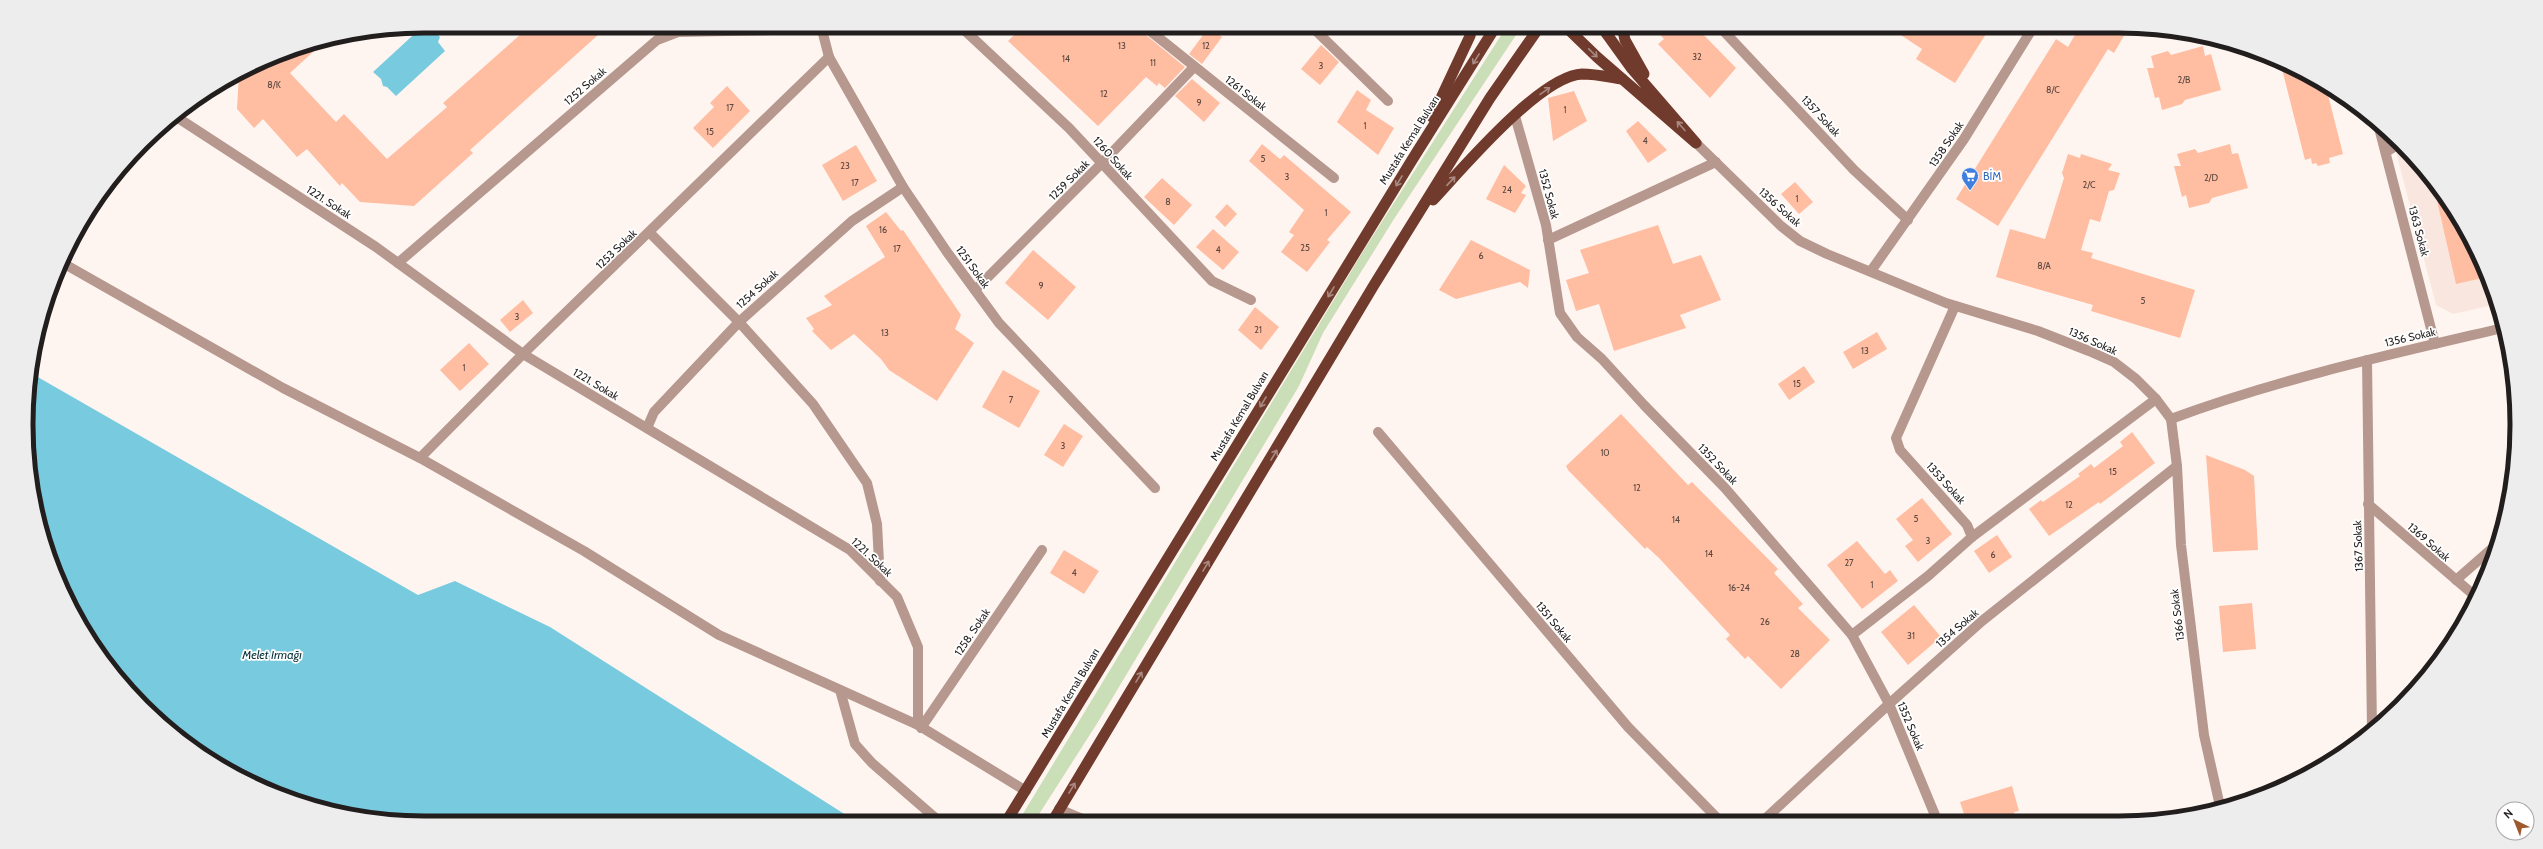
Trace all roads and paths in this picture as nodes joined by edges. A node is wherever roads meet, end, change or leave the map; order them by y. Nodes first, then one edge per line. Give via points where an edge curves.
1 (670, 33) edge
2 (824, 33) edge
3 (967, 33) edge
4 (1153, 33) edge
5 (1318, 33) edge
6 (1471, 33) edge
7 (1492, 33) edge
8 (1535, 33) edge
9 (1573, 33) edge
10 (1606, 33) edge
11 (1624, 33) edge
12 (1726, 33) edge
13 (2027, 33) edge
14 (829, 57) junction
15 (1194, 67) junction
16 (1622, 79) junction
17 (1656, 96) junction
18 (1388, 101) dead end
19 (1515, 116) junction
20 (180, 119) edge
21 (2381, 134) edge
22 (1696, 142) junction
23 (2394, 147) edge
24 (2386, 152) junction
25 (1412, 160) junction
26 (1716, 162) junction
27 (1102, 163) junction
28 (1334, 178) dead end
29 (904, 187) junction
30 (1415, 220) junction
31 (1908, 220) junction
32 (650, 233) junction
33 (1548, 240) junction
34 (398, 263) junction
35 (67, 265) edge
36 (1871, 271) junction
37 (974, 290) junction
38 (1251, 300) dead end
39 (1955, 306) junction
40 (738, 322) junction
41 (2498, 329) edge
42 (2435, 344) junction
43 (523, 354) junction
44 (2367, 360) junction
45 (2156, 399) junction
46 (2171, 419) junction
47 (646, 428) junction
48 (1378, 432) dead end
49 (420, 458) junction
50 (2177, 466) junction
51 (1155, 488) dead end
52 (2368, 504) junction
53 (1972, 537) junction
54 (1042, 550) dead end
55 (2488, 552) edge
56 (2456, 580) junction
57 (880, 581) junction
58 (2472, 593) edge
59 (1852, 635) junction
60 (840, 690) junction
61 (1889, 704) junction
62 (2372, 723) edge
63 (920, 726) junction
64 (1026, 791) junction
65 (2219, 803) edge
66 (1059, 809) junction
67 (933, 816) edge
68 (1010, 816) edge
69 (1055, 816) edge
70 (1076, 816) edge
71 (1716, 816) edge
72 (1768, 816) edge
73 (1935, 816) edge

1 - 34 street, 1252 Sokak via 657,40
2 - 14 street, 1251 Sokak
3 - 27 street, 1260 Sokak via 1069,128
4 - 15 street, 1261 Sokak
5 - 18 street
6 - 25 highway
7 -> 25 highway, Mustafa Kemal Bulvarı
8 - 30 highway via 1490,98
9 -> 16 highway
10 - 17 highway
11 - 17 highway
12 - 31 street, 1357 Sokak via 1854,170
13 - 31 street, 1358 Sokak via 1964,139
14 - 29 street, 1251 Sokak
14 - 32 street, 1253 Sokak
15 - 27 street, 1259 Sokak
15 - 28 street, 1261 Sokak
19 -> 16 highway via 1561,80 1581,74
16 - 22 highway
22 -> 17 highway
30 -> 19 highway via 1486,143
19 - 33 street, 1352 Sokak
20 - 34 street, 1221. Sokak
21 - 24 street, 1363 Sokak
22 - 26 street, 1356 Sokak
23 - 24 street
24 - 42 street, 1363 Sokak
25 -> 64 highway, Mustafa Kemal Bulvarı
26 - 33 street
26 - 36 street, 1356 Sokak via 1781,226 1800,241
27 - 37 street, 1259 Sokak
27 - 38 street, 1260 Sokak via 1212,281
29 - 37 street, 1251 Sokak
29 - 40 street, 1254 Sokak via 852,221
66 -> 30 highway
31 - 36 street, 1358 Sokak
32 - 40 street
32 - 43 street, 1253 Sokak
33 - 59 street, 1352 Sokak via 1560,313 1577,338 1602,358 1644,406 1725,488
34 - 43 street, 1221. Sokak
35 - 49 street via 282,388
36 - 39 street, 1356 Sokak
37 - 51 street, 1251 Sokak via 999,323
39 - 45 street, 1356 Sokak via 2038,331 2114,362
39 - 53 street, 1353 Sokak via 1899,426 1896,438 1900,450 1967,525
40 - 47 street, 1254 Sokak via 654,412
40 - 57 street via 813,404 867,483 877,524
41 - 42 street, 1356 Sokak
42 - 44 street, 1356 Sokak
43 - 47 street, 1221. Sokak
43 - 49 street, 1253 Sokak
44 - 46 street, 1356 Sokak
44 - 52 street, 1367 Sokak
45 - 46 street, 1356 Sokak
45 - 53 street
46 - 50 street, 1366 Sokak
47 - 57 street, 1221. Sokak via 850,550
48 - 71 street, 1351 Sokak via 1628,727
49 - 60 street via 584,551 719,635
50 - 61 street, 1354 Sokak via 1982,622
50 - 65 street, 1366 Sokak via 2181,545 2204,735
52 - 56 street, 1369 Sokak
52 - 62 street, 1367 Sokak via 2372,613
53 - 59 street via 1928,576
54 - 63 street, 1258. Sokak
55 - 56 street
56 - 58 street, 1369 Sokak
57 - 63 street, 1221. Sokak via 897,597 918,646
59 - 61 street, 1352 Sokak
60 - 63 street
60 - 67 street via 855,744 872,763
61 - 72 street, 1354 Sokak
61 - 73 street, 1352 Sokak
63 - 64 street
64 - 68 highway, Mustafa Kemal Bulvarı
66 - 69 highway
66 - 70 street

